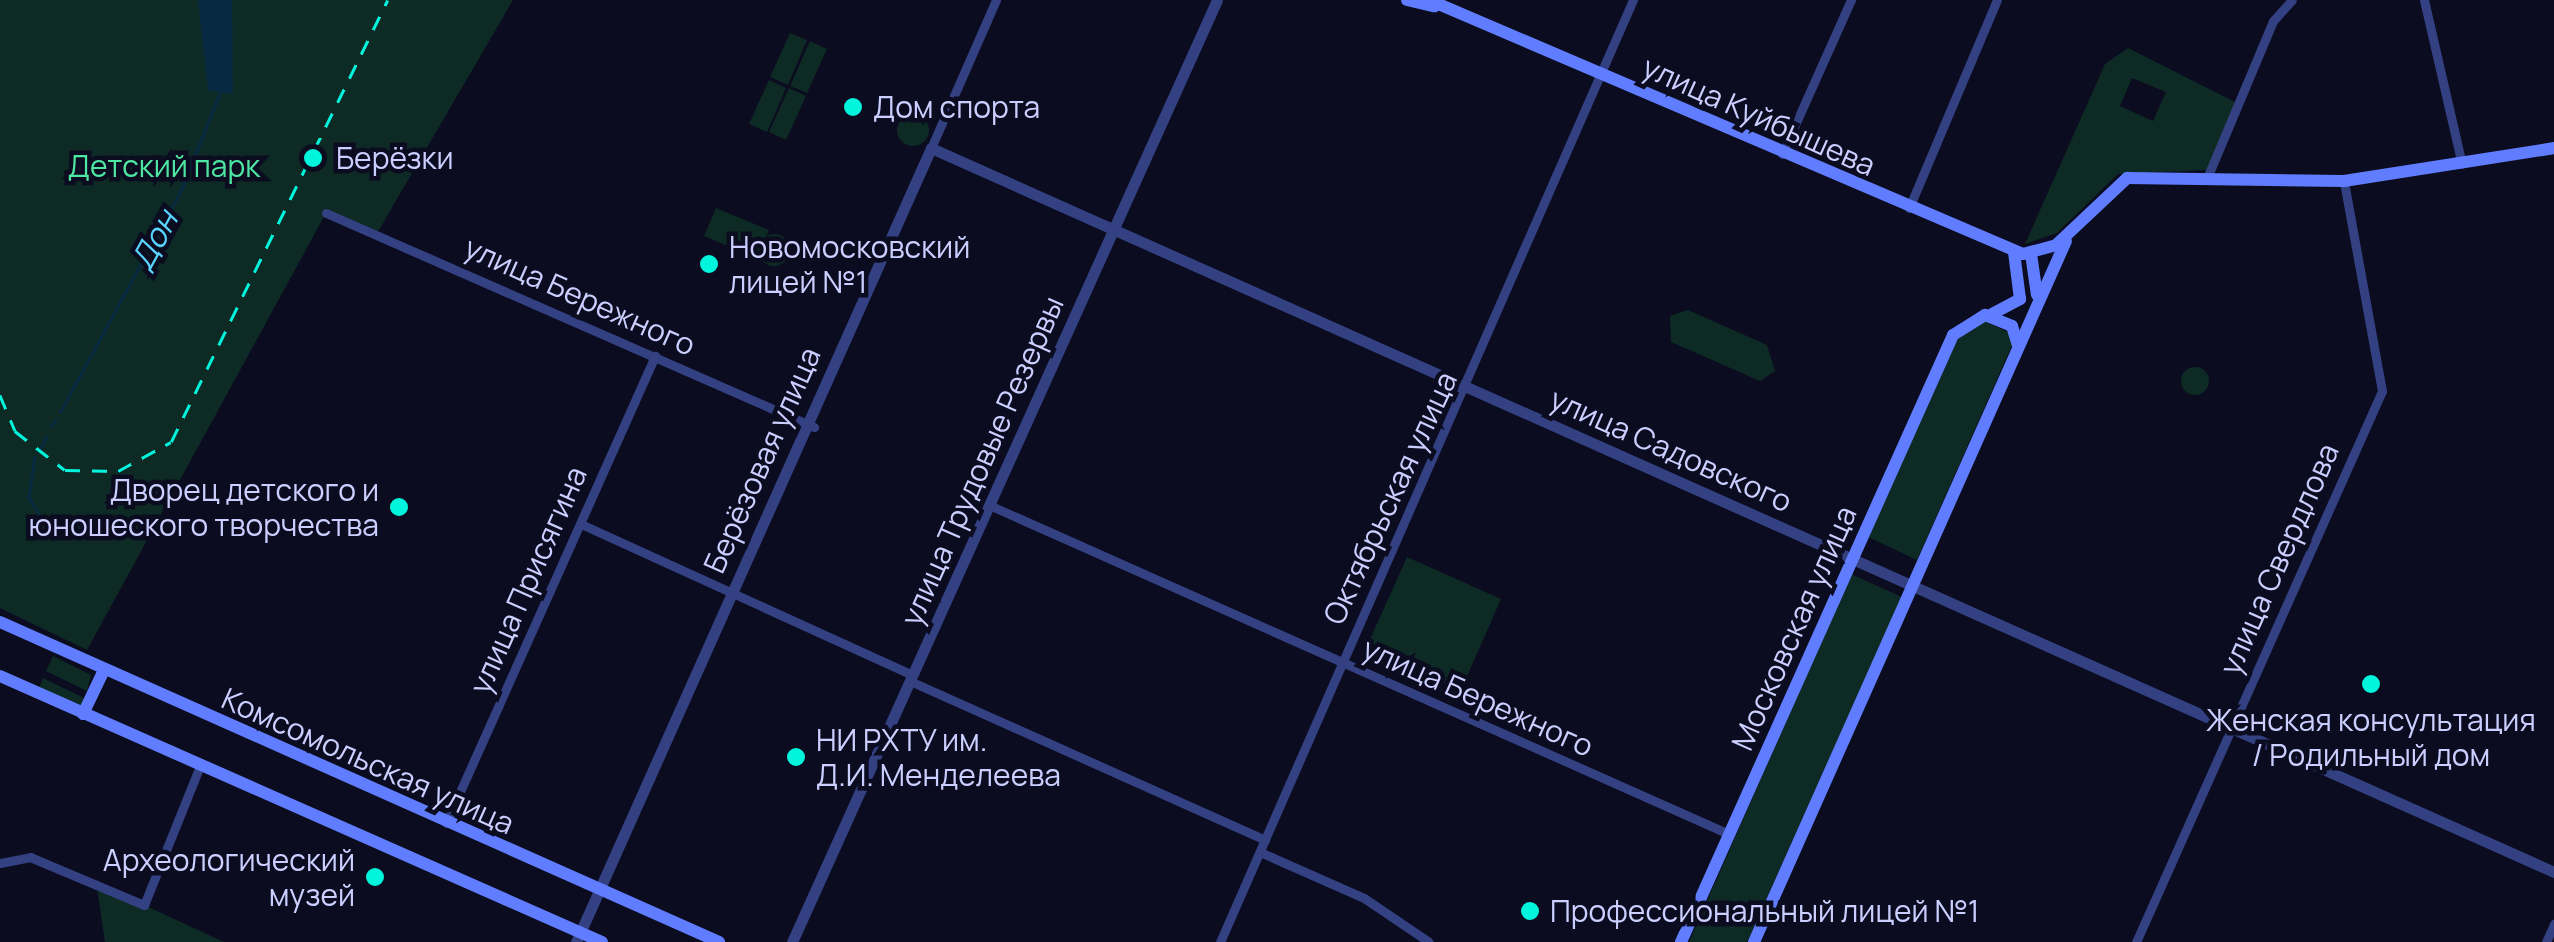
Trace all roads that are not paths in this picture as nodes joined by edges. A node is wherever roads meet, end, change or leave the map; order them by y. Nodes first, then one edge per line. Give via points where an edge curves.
1 (996, 0) edge
2 (1217, 0) edge
3 (1408, 0) edge
4 (1429, 0) edge
5 (1633, 0) edge
6 (1851, 0) edge
7 (1998, 0) edge
8 (2292, 0) edge
9 (2424, 0) edge
10 (1465, 15) junction
11 (1602, 74) junction
12 (931, 148) junction
13 (2554, 148) edge
14 (1782, 154) junction
15 (2462, 164) junction
16 (2207, 178) junction
17 (2344, 180) junction
18 (1909, 208) junction
19 (326, 213) dead end
20 (1115, 229) junction
21 (2069, 234) junction
22 (2014, 252) junction
23 (2031, 254) junction
24 (2036, 304) junction
25 (1984, 315) junction
26 (2017, 348) junction
27 (655, 356) junction
28 (1468, 386) junction
29 (810, 425) junction
30 (989, 506) junction
31 (581, 524) junction
32 (1852, 559) junction
33 (1912, 586) junction
34 (730, 592) junction
35 (0, 622) edge
36 (1342, 664) junction
37 (103, 672) junction
38 (0, 676) edge
39 (911, 678) junction
40 (83, 714) junction
41 (2231, 728) junction
42 (200, 766) junction
43 (446, 824) junction
44 (1729, 834) junction
45 (1265, 840) junction
46 (1260, 852) junction
47 (0, 863) edge
48 (2554, 872) edge
49 (600, 888) junction
50 (2554, 924) edge
51 (579, 937) edge
52 (602, 942) edge
53 (719, 942) edge
54 (792, 942) edge
55 (1220, 942) edge
56 (1429, 942) edge
57 (1681, 942) edge
58 (1754, 942) edge
59 (2136, 942) edge
60 (2546, 942) edge

1 - 12 street, Берёзовая улица
2 - 20 street, улица Трудовые Резервы
3 - 10 main road
4 - 10 main road, улица Куйбышева
5 - 11 street, Октябрьская улица
6 - 14 street
7 - 18 street
8 - 16 street via 2273,21
9 - 15 street
10 - 11 main road, улица Куйбышева
11 - 14 main road, улица Куйбышева
11 - 28 street, Октябрьская улица
12 - 20 street, улица Садовского
12 - 29 street, Берёзовая улица
13 - 15 main road
14 - 18 main road, улица Куйбышева
15 - 17 main road
16 - 17 main road
16 - 21 main road via 2118,181
17 - 41 street, улица Свердлова via 2382,391
18 - 22 main road, улица Куйбышева
19 - 27 street, улица Бережного
20 - 28 street, улица Садовского
20 - 30 street, улица Трудовые Резервы
21 - 23 main road
21 - 24 main road
22 - 23 main road, улица Куйбышева
22 - 25 main road via 2020,299
23 - 24 main road
24 - 26 main road
25 - 26 main road via 2012,326
25 - 32 main road, Московская улица via 1953,335
26 - 33 main road
27 - 29 street, улица Бережного
27 - 31 street, улица Присягина
28 - 32 street, улица Садовского
28 - 36 street, Октябрьская улица
29 - 34 street, Берёзовая улица
30 - 36 street, улица Бережного
30 - 39 street, улица Трудовые Резервы
31 - 34 street
31 - 43 street, улица Присягина
32 - 33 street, улица Садовского
32 - 44 main road, Московская улица
33 - 41 street, улица Садовского
33 - 58 main road
34 - 39 street
34 - 49 street, Берёзовая улица
35 - 37 main road, Комсомольская улица
36 - 44 street, улица Бережного
36 - 45 street, Октябрьская улица
37 - 40 main road
37 - 43 main road, Комсомольская улица
38 - 40 main road
39 - 45 street
39 - 54 street, улица Трудовые Резервы
40 - 42 main road
41 - 48 street, улица Садовского
41 - 59 street, улица Свердлова
42 - 47 street via 144,905 30,857
42 - 51 main road
43 - 49 main road, Комсомольская улица
44 - 57 main road, Московская улица
45 - 46 street, Октябрьская улица
46 - 55 street, Октябрьская улица
46 - 56 street via 1364,898
49 - 51 street, Берёзовая улица
49 - 53 main road, Комсомольская улица
50 - 60 street
51 - 52 main road

